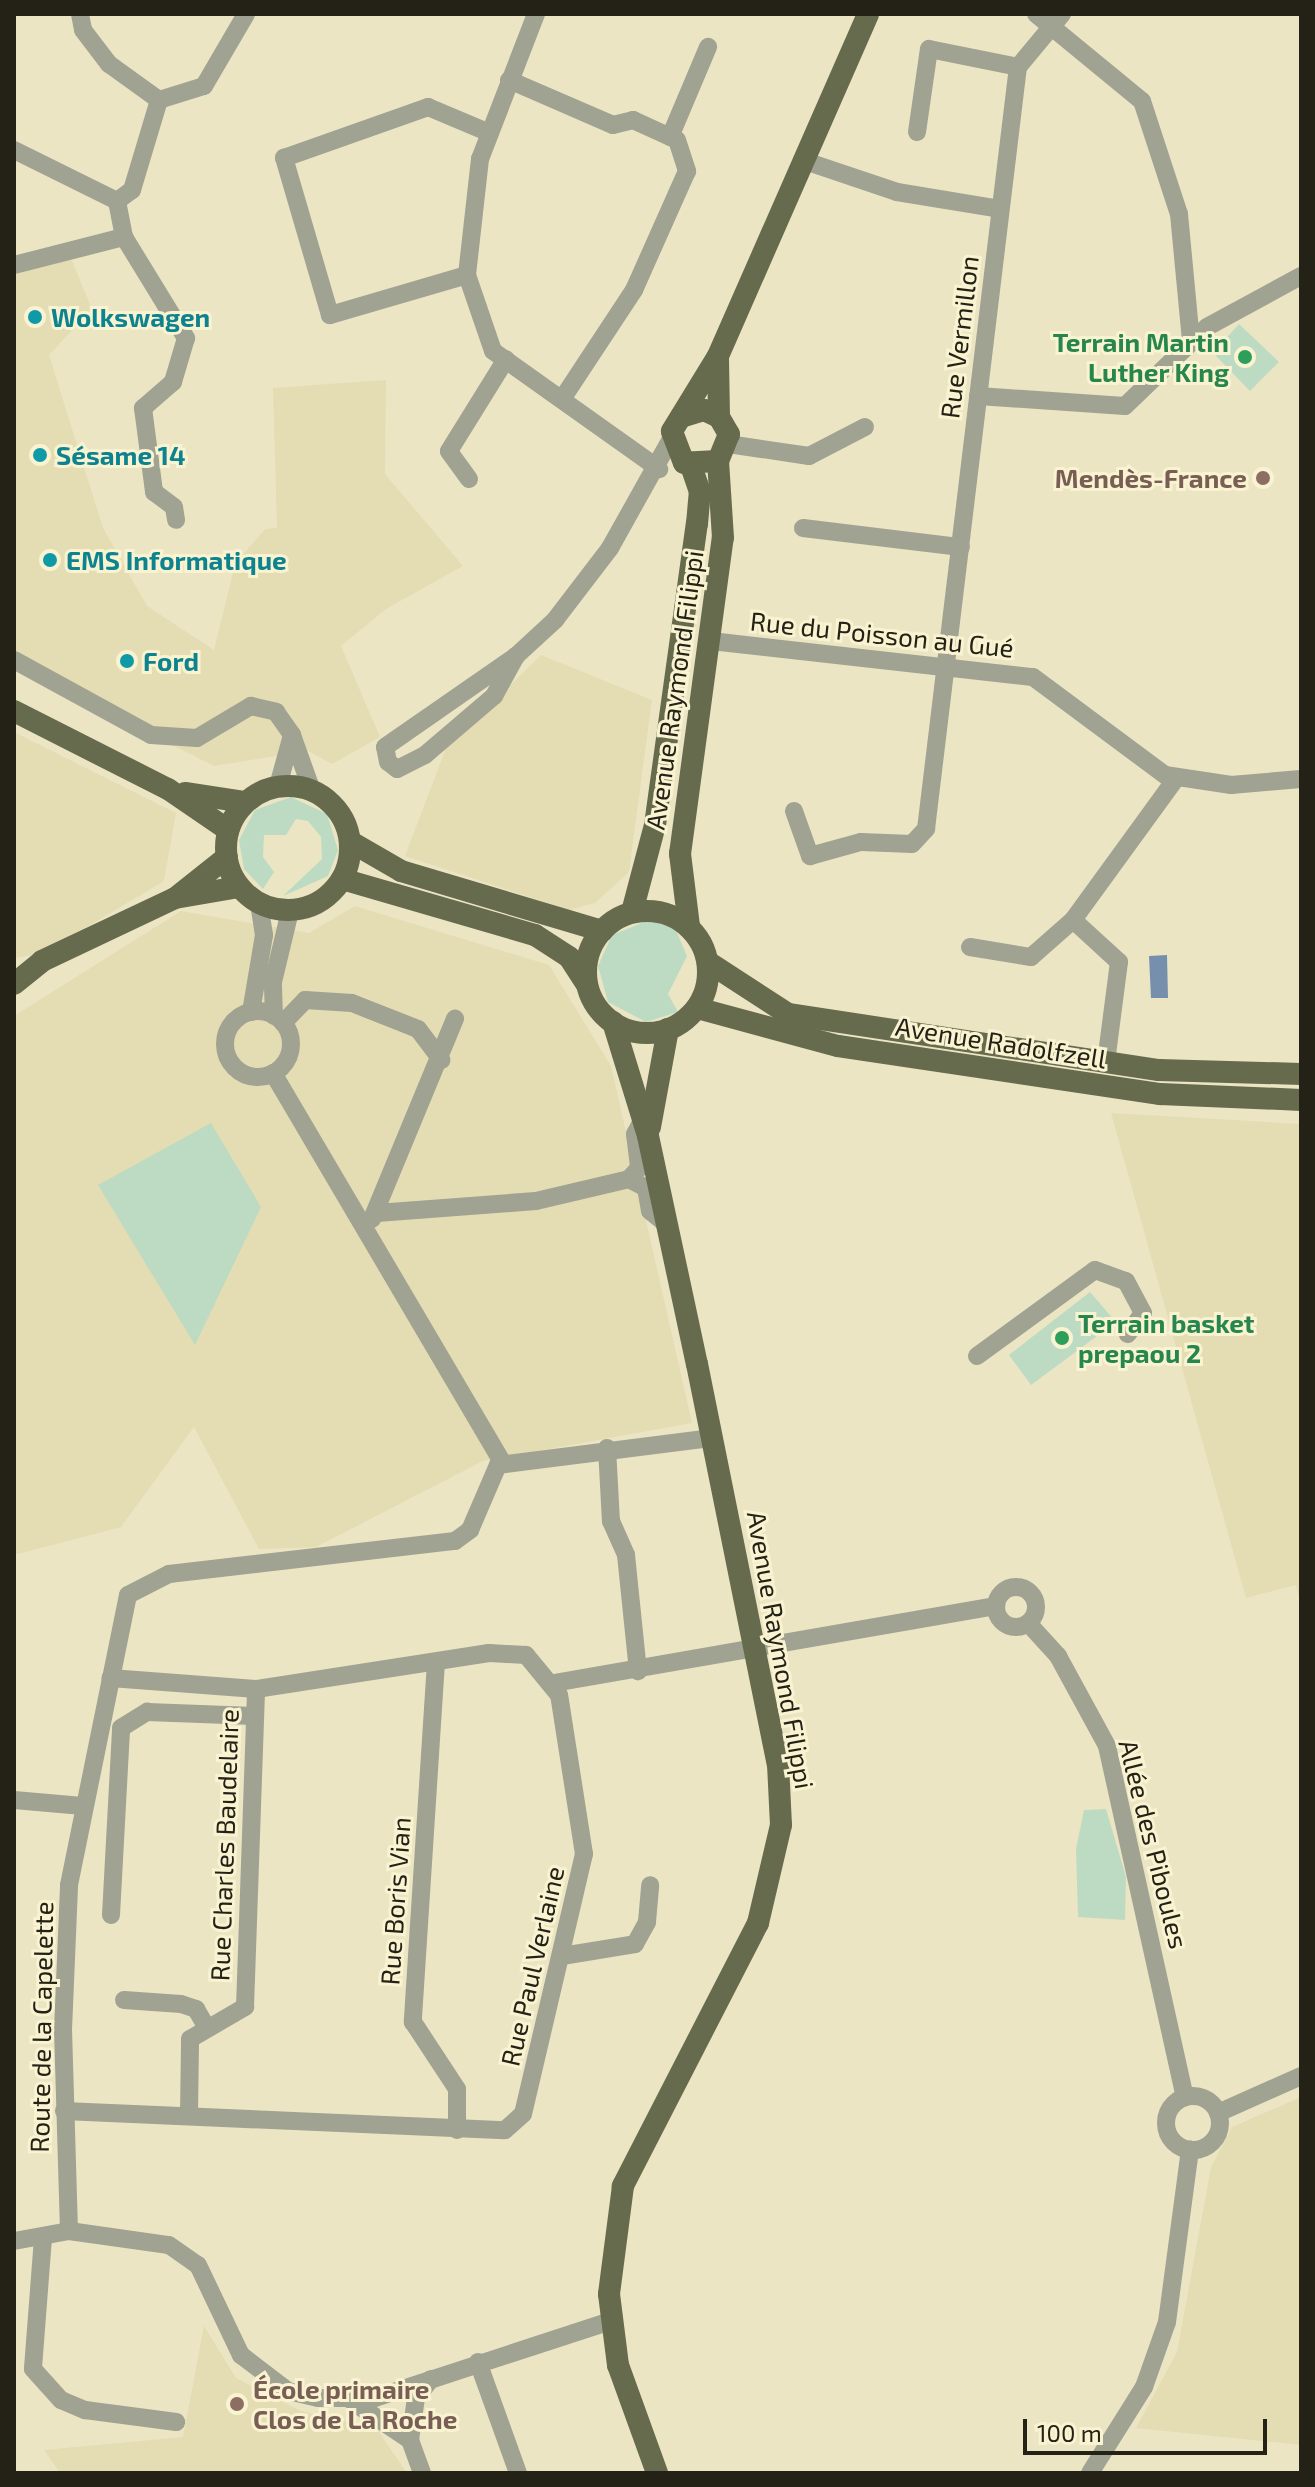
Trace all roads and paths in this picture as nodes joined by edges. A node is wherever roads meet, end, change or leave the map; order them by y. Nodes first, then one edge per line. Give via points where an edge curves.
1 (80, 14) edge
2 (246, 14) edge
3 (536, 14) edge
4 (868, 14) edge
5 (1036, 14) edge
6 (1057, 20) edge
7 (708, 47) dead end
8 (1018, 67) junction
9 (509, 80) junction
10 (159, 100) junction
11 (917, 132) dead end
12 (490, 133) junction
13 (670, 137) junction
14 (14, 150) edge
15 (802, 160) junction
16 (117, 201) junction
17 (1000, 209) junction
18 (124, 237) junction
19 (14, 265) edge
20 (467, 275) junction
21 (1301, 276) edge
22 (1191, 341) junction
23 (718, 356) junction
24 (506, 359) junction
25 (564, 396) junction
26 (978, 396) junction
27 (681, 417) junction
28 (719, 417) junction
29 (865, 427) dead end
30 (671, 439) junction
31 (723, 452) junction
32 (688, 464) junction
33 (659, 469) junction
34 (469, 479) dead end
35 (176, 520) dead end
36 (803, 528) dead end
37 (961, 547) junction
38 (711, 641) junction
39 (516, 656) junction
40 (14, 660) edge
41 (947, 665) junction
42 (14, 711) edge
43 (292, 735) junction
44 (1176, 778) junction
45 (1301, 779) edge
46 (278, 786) junction
47 (311, 788) junction
48 (168, 789) junction
49 (245, 802) junction
50 (794, 811) dead end
51 (228, 830) junction
52 (351, 842) junction
53 (227, 857) junction
54 (342, 879) junction
55 (239, 887) junction
56 (175, 898) junction
57 (259, 904) junction
58 (290, 911) junction
59 (632, 912) junction
60 (1073, 920) junction
61 (689, 926) junction
62 (602, 931) junction
63 (970, 947) dead end
64 (42, 961) junction
65 (708, 962) junction
66 (14, 966) edge
67 (14, 984) edge
68 (588, 987) junction
69 (697, 1008) junction
70 (251, 1012) junction
71 (455, 1019) dead end
72 (279, 1020) junction
73 (613, 1022) junction
74 (668, 1029) junction
75 (441, 1060) junction
76 (1106, 1062) junction
77 (273, 1073) junction
78 (1301, 1074) edge
79 (1301, 1100) edge
80 (646, 1128) junction
81 (629, 1179) junction
82 (377, 1213) junction
83 (667, 1225) junction
84 (361, 1226) junction
85 (1128, 1334) dead end
86 (977, 1356) dead end
87 (712, 1438) junction
88 (607, 1448) junction
89 (503, 1463) junction
90 (996, 1606) junction
91 (1028, 1623) junction
92 (755, 1653) junction
93 (436, 1662) junction
94 (638, 1671) junction
95 (110, 1678) junction
96 (554, 1683) junction
97 (256, 1689) junction
98 (254, 1716) junction
99 (14, 1800) edge
100 (83, 1806) junction
101 (650, 1885) dead end
102 (111, 1915) dead end
103 (562, 1956) junction
104 (124, 2000) dead end
105 (207, 2028) junction
106 (1301, 2076) edge
107 (1185, 2097) junction
108 (64, 2111) junction
109 (1218, 2113) junction
110 (189, 2115) junction
111 (457, 2130) junction
112 (1190, 2150) junction
113 (69, 2231) junction
114 (43, 2238) junction
115 (14, 2241) edge
116 (613, 2320) junction
117 (478, 2362) junction
118 (431, 2379) junction
119 (353, 2402) junction
120 (176, 2422) dead end
121 (410, 2440) junction
122 (422, 2473) edge
123 (518, 2473) edge
124 (657, 2473) edge
125 (1090, 2473) edge

1 - 10 street via 109,64
2 - 10 street via 204,86
3 - 9 street
4 - 15 main road
5 - 6 street
6 - 8 street
6 - 22 street via 1142,101 1179,214
7 - 13 street
8 - 11 street via 929,49
8 - 17 street, Rue Vermillon
9 - 12 street
9 - 13 street via 613,125 633,120
10 - 16 street via 132,190
12 - 20 street
12 - 20 street via 428,107 284,158 291,203 330,315
13 - 25 street via 687,171 634,290
14 - 16 street
15 - 17 street via 897,192
15 - 23 main road
16 - 18 street
17 - 26 street, Rue Vermillon
18 - 19 street
18 - 35 street via 186,338 173,382 143,408 154,492 174,507
20 - 24 street via 493,351
21 - 22 street via 1242,304
22 - 26 street via 1125,406
23 - 27 main road
23 - 28 main road
24 - 25 street
24 - 34 street via 449,451
25 - 33 street via 572,413
26 - 37 street, Rue Vermillon
27 - 28 main road via 704,410
27 - 30 main road
28 - 31 main road
29 - 31 street via 809,456
30 - 32 main road
30 - 33 street
31 - 32 main road
31 - 38 main road, Avenue Raymond Filippi via 726,506
32 - 33 street
32 - 59 main road, Avenue Raymond Filippi via 700,492 697,524 655,825
33 - 39 street via 610,548
36 - 37 street
37 - 41 street, Rue Vermillon
38 - 41 street, Rue du Poisson au Gué
38 - 61 main road, Avenue Raymond Filippi via 680,854
39 - 39 street via 385,747 388,762 397,769 425,755 494,696
40 - 43 street via 151,735 197,738 251,706 276,712
41 - 44 street, Rue du Poisson au Gué via 1033,677
41 - 50 street, Rue Vermillon via 926,829 912,844 861,842 810,856
42 - 48 main road
43 - 46 street
43 - 47 street
44 - 45 street, Rue du Poisson au Gué via 1231,785
44 - 60 street
46 - 47 main road
46 - 49 main road
47 - 52 main road via 340,812
48 - 49 main road
48 - 51 main road
49 - 51 main road
51 - 53 main road
52 - 54 main road
52 - 62 main road via 401,871
53 - 55 main road
53 - 56 main road
54 - 58 main road
54 - 68 main road via 535,935 569,957
55 - 56 main road
55 - 57 main road
56 - 64 main road
57 - 58 main road
57 - 70 street via 264,935
58 - 72 street via 275,968
59 - 61 main road via 665,913
59 - 62 main road
60 - 63 street via 1031,957
60 - 76 street via 1119,962
61 - 65 main road
62 - 68 main road via 587,962
64 - 66 main road
64 - 67 main road
65 - 69 main road
65 - 76 main road, Avenue Radolfzell via 788,1014
68 - 73 main road
69 - 74 main road
69 - 79 main road, Avenue Radolfzell via 838,1046 1160,1094
70 - 72 street
70 - 77 street via 230,1026 227,1056 248,1075
71 - 75 street
72 - 75 street via 305,1000 352,1003 418,1029
72 - 77 street via 290,1050
73 - 74 main road via 639,1032
73 - 80 main road, Avenue Raymond Filippi
74 - 80 main road, Avenue Raymond Filippi
75 - 82 street
76 - 78 main road, Avenue Radolfzell
77 - 84 street
80 - 81 street via 635,1134 639,1168
80 - 83 main road, Avenue Raymond Filippi
81 - 82 street via 536,1201
81 - 83 street via 646,1188 650,1211
82 - 84 street
83 - 87 main road, Avenue Raymond Filippi
84 - 89 street
85 - 86 street via 1143,1313 1126,1281 1095,1270
87 - 88 street
87 - 92 main road, Avenue Raymond Filippi
88 - 89 street
88 - 94 street via 611,1521 626,1555
89 - 95 street, Route de la Capelette via 470,1530 455,1541 148,1582 128,1595
90 - 91 street via 1004,1623
90 - 91 street via 1010,1588 1028,1591 1036,1607
90 - 92 street
91 - 107 street, Allée des Piboules via 1058,1656 1107,1746
92 - 94 street
92 - 116 main road, Avenue Raymond Filippi via 778,1764 781,1825 773,1871 758,1923 623,2186
93 - 96 street via 508,1651 526,1655
93 - 97 street
93 - 111 street, Rue Boris Vian via 413,2022 457,2089
94 - 96 street
95 - 97 street
95 - 100 street, Route de la Capelette
96 - 103 street, Rue Paul Verlaine via 584,1842
97 - 98 street, Rue Charles Baudelaire
98 - 102 street via 147,1712 121,1728
98 - 105 street, Rue Charles Baudelaire via 245,2007
99 - 100 street
100 - 108 street, Route de la Capelette via 64,1949
101 - 103 street via 647,1922 635,1944
103 - 111 street, Rue Paul Verlaine via 518,2123 505,2130
104 - 105 street via 196,2009
105 - 110 street via 190,2039
106 - 109 street
107 - 109 street via 1201,2097
107 - 112 street via 1171,2108 1167,2125 1174,2141
108 - 110 street, Rue Paul Verlaine
108 - 113 street, Route de la Capelette
109 - 112 street via 1217,2136
110 - 111 street, Rue Paul Verlaine
112 - 125 street via 1167,2322 1144,2387
113 - 114 street
113 - 119 street via 169,2245 198,2265 241,2355 288,2391
114 - 115 street
114 - 120 street via 33,2369 61,2400 85,2410
116 - 117 street
116 - 124 main road, Avenue Raymond Filippi via 634,2424
117 - 118 street
117 - 123 street
118 - 119 street
118 - 121 street via 416,2398
119 - 121 street
121 - 122 street

